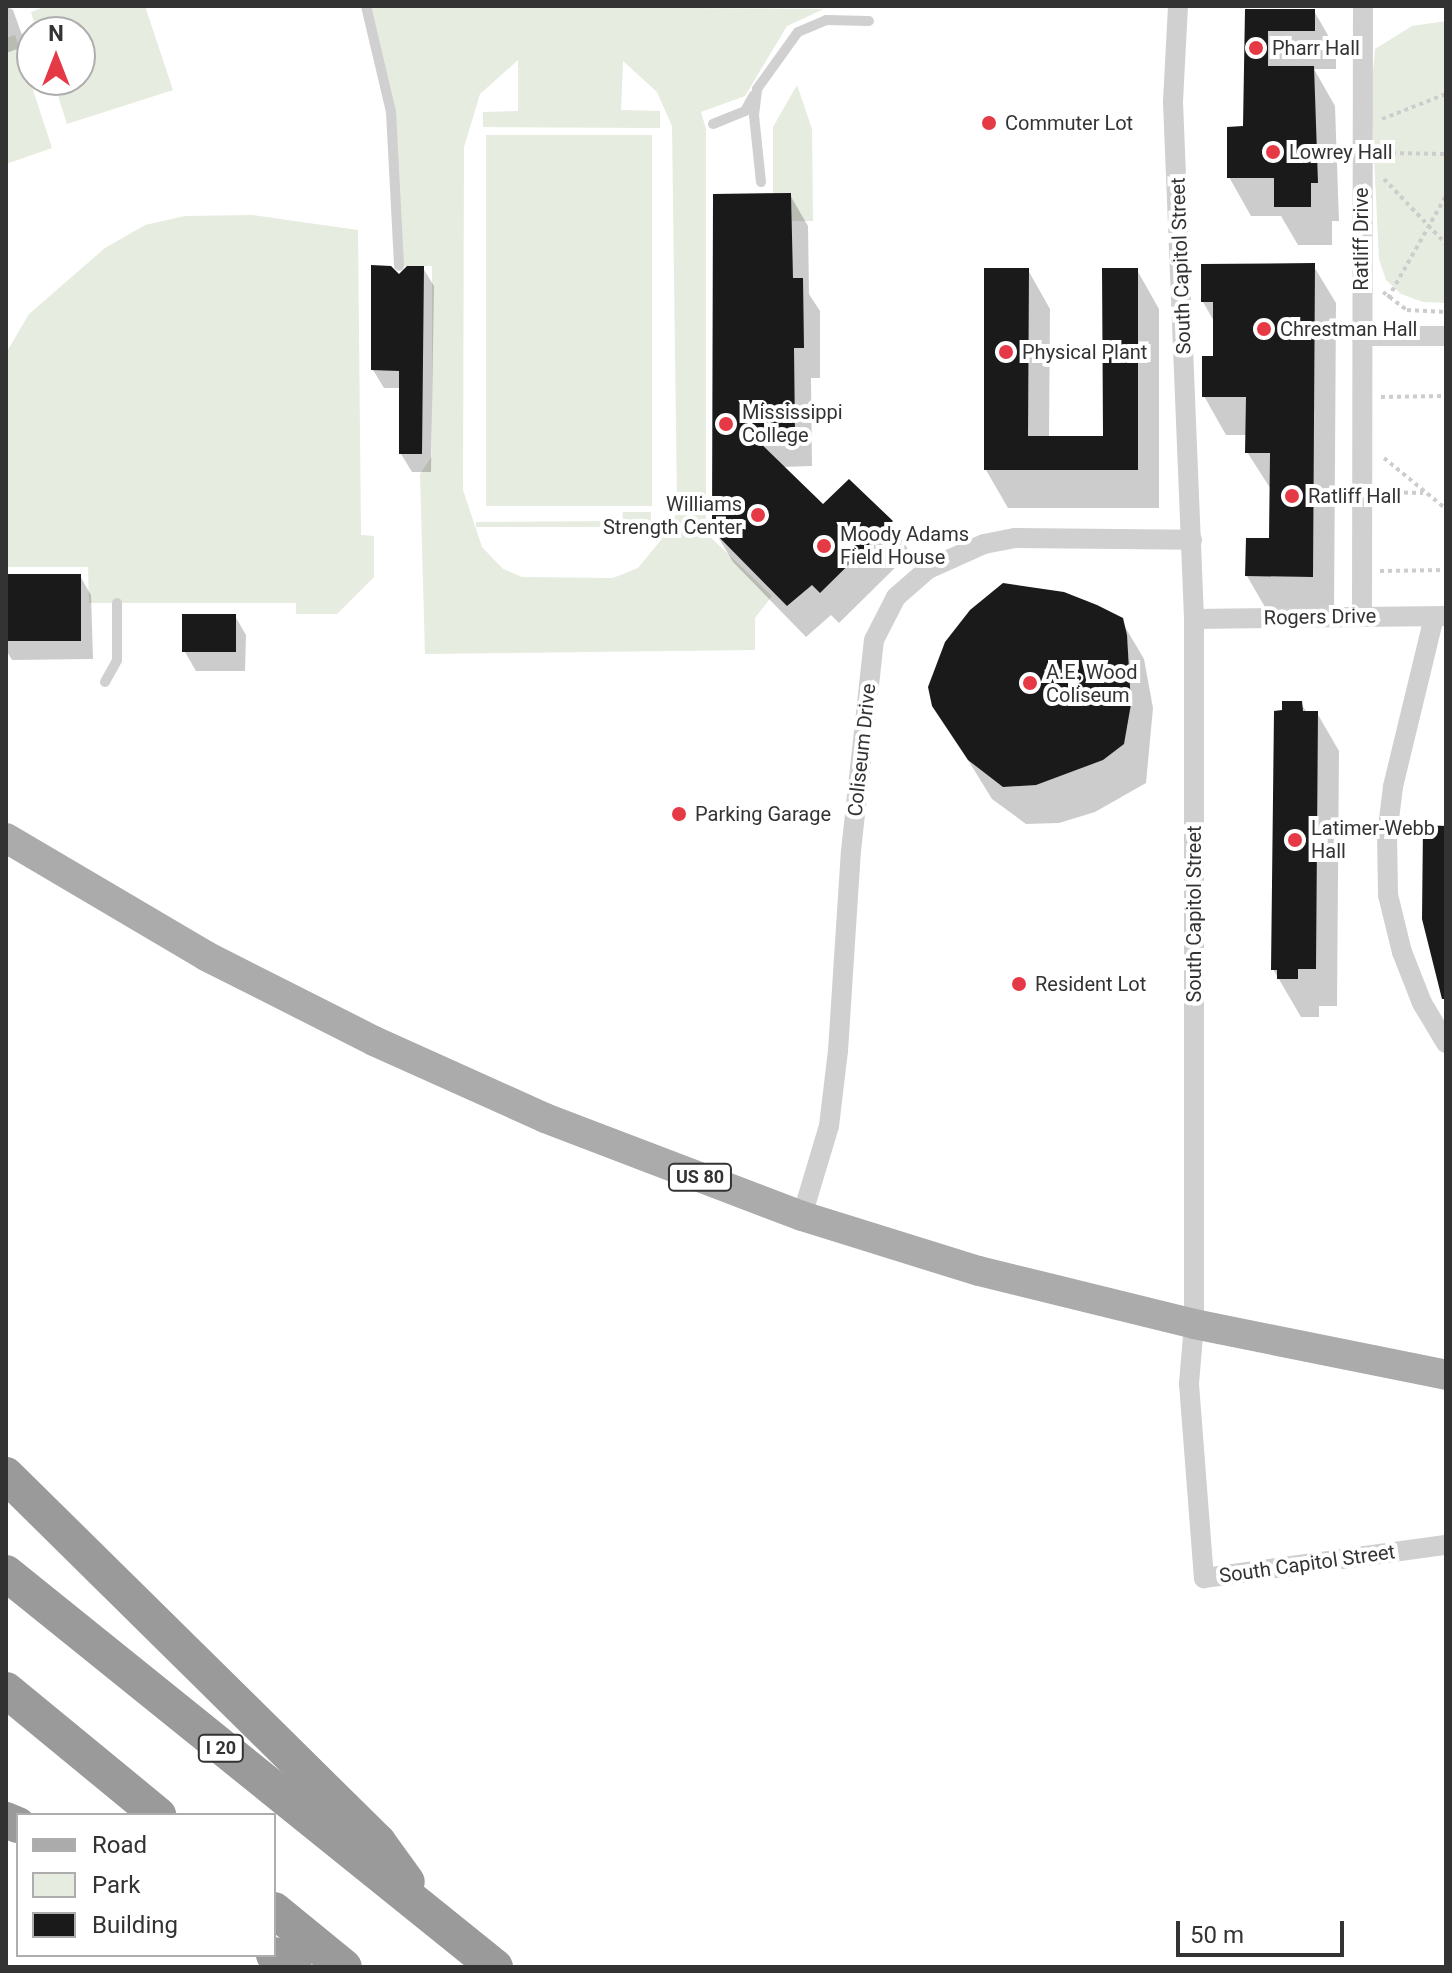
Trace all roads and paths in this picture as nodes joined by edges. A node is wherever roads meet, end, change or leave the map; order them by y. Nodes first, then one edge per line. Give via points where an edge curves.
1 (366, 6) edge
2 (1178, 6) edge
3 (1363, 6) edge
4 (869, 21) dead end
5 (757, 89) junction
6 (1446, 94) edge
7 (713, 124) dead end
8 (1369, 145) junction
9 (1446, 154) edge
10 (1379, 173) dead end
11 (761, 182) dead end
12 (1446, 196) edge
13 (1428, 227) junction
14 (1446, 244) edge
15 (399, 266) dead end
16 (1446, 312) edge
17 (1361, 336) junction
18 (1446, 336) edge
19 (1446, 396) edge
20 (1373, 397) dead end
21 (1373, 448) dead end
22 (1373, 492) dead end
23 (1426, 493) junction
24 (1446, 509) edge
25 (1192, 540) junction
26 (1446, 570) edge
27 (1374, 571) dead end
28 (117, 603) dead end
29 (1362, 616) junction
30 (1440, 616) edge
31 (1194, 619) junction
32 (105, 682) dead end
33 (6, 838) edge
34 (1446, 1043) edge
35 (802, 1216) junction
36 (1194, 1324) junction
37 (1446, 1375) edge
38 (6, 1475) edge
39 (1446, 1545) edge
40 (6, 1573) edge
41 (6, 1690) edge
42 (156, 1813) edge
43 (276, 1912) edge
44 (437, 1922) junction
45 (276, 1956) edge
46 (294, 1967) edge
47 (344, 1967) edge
48 (495, 1967) edge

1 - 15 lane via 391,112
2 - 25 street, South Capitol Street via 1173,102
3 - 8 street, Ratliff Drive
4 - 5 lane via 826,20 798,32
5 - 7 lane via 745,111
5 - 11 lane
6 - 8 path via 1396,111
8 - 9 path
8 - 17 street, Ratliff Drive
10 - 13 path
12 - 13 path
13 - 14 path
13 - 16 path via 1388,299 1407,310
17 - 18 street
17 - 29 street, Ratliff Drive
19 - 20 path
21 - 23 path
22 - 23 path
23 - 24 path
25 - 31 street, South Capitol Street
25 - 35 street, Coliseum Drive via 1015,538 984,544 928,569 896,597 874,640 829,1126
26 - 27 path
28 - 32 lane via 117,660
29 - 30 street, Rogers Drive
29 - 31 street, Rogers Drive
30 - 34 street via 1393,787 1387,835 1388,895 1402,952 1422,1003
31 - 36 street, South Capitol Street
33 - 35 main road, US 80 via 206,956 374,1041 545,1118
35 - 36 main road, US 80 via 979,1271
36 - 37 main road, US 80
36 - 39 street, South Capitol Street via 1189,1384 1204,1578
38 - 44 highway via 378,1842
40 - 44 highway, I 20
41 - 42 highway
43 - 47 highway
44 - 48 highway, I 20
45 - 46 highway

